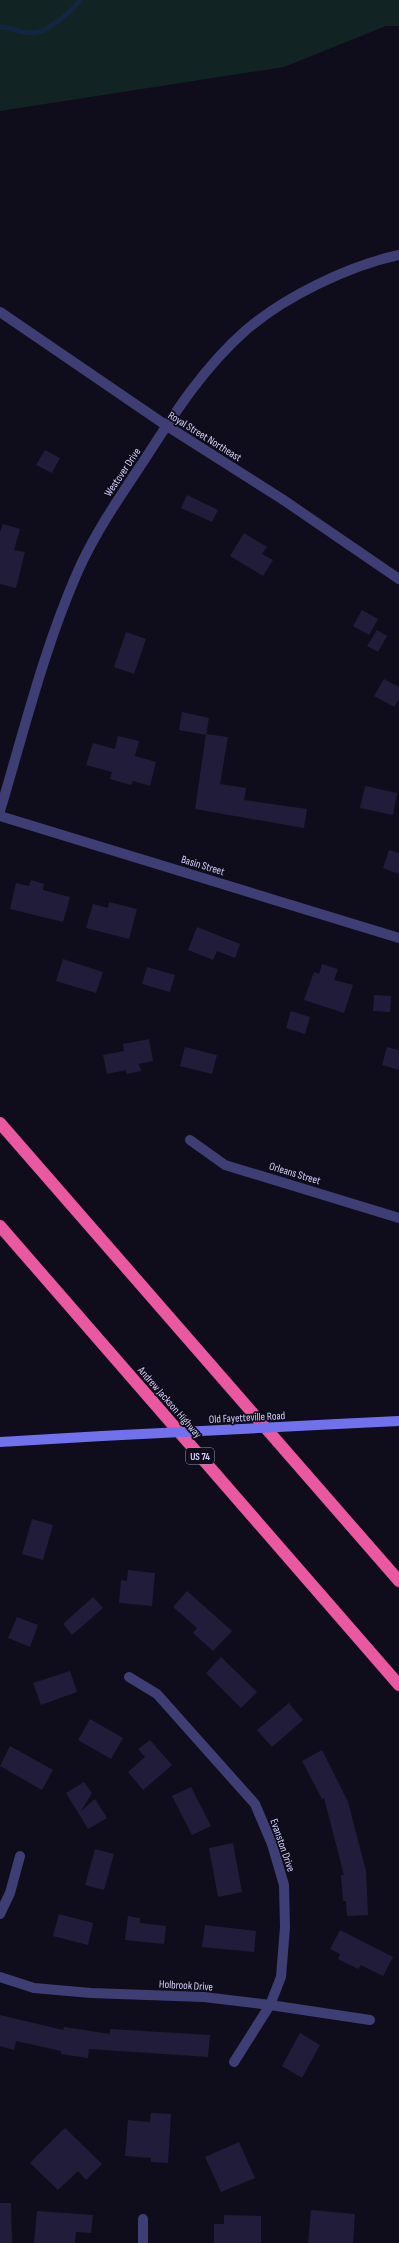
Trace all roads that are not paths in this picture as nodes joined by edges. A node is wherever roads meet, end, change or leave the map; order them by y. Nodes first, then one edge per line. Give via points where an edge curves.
1 (399, 255) edge
2 (0, 312) edge
3 (167, 426) junction
4 (399, 579) edge
5 (0, 811) edge
6 (0, 816) edge
7 (399, 938) edge
8 (0, 1123) edge
9 (190, 1140) dead end
10 (399, 1218) edge
11 (0, 1226) edge
12 (399, 1420) edge
13 (0, 1442) edge
14 (399, 1581) edge
15 (129, 1677) dead end
16 (399, 1685) edge
17 (20, 1856) dead end
18 (0, 1914) edge
19 (0, 1977) edge
20 (270, 2005) junction
21 (370, 2020) dead end
22 (234, 2062) dead end
23 (143, 2219) dead end
24 (143, 2243) edge

1 - 3 street, Westover Drive via 373,261 319,283 245,331 198,381
2 - 3 street, Royal Street Northeast
3 - 4 street, Royal Street Northeast via 282,499
3 - 5 street, Westover Drive via 100,526 78,571 44,662
6 - 7 street, Basin Street
8 - 14 highway
9 - 10 street, Orleans Street via 225,1165
11 - 16 highway, Andrew Jackson Highway / US 74
12 - 13 street, Old Fayetteville Road, bridge
15 - 20 street, Evanston Drive via 157,1694 255,1804 272,1844 284,1885 285,1927 281,1977
17 - 18 street via 10,1893
19 - 20 street, Holbrook Drive via 34,1988 204,1997
20 - 21 street, Holbrook Drive
20 - 22 street, Evanston Drive
23 - 24 street

